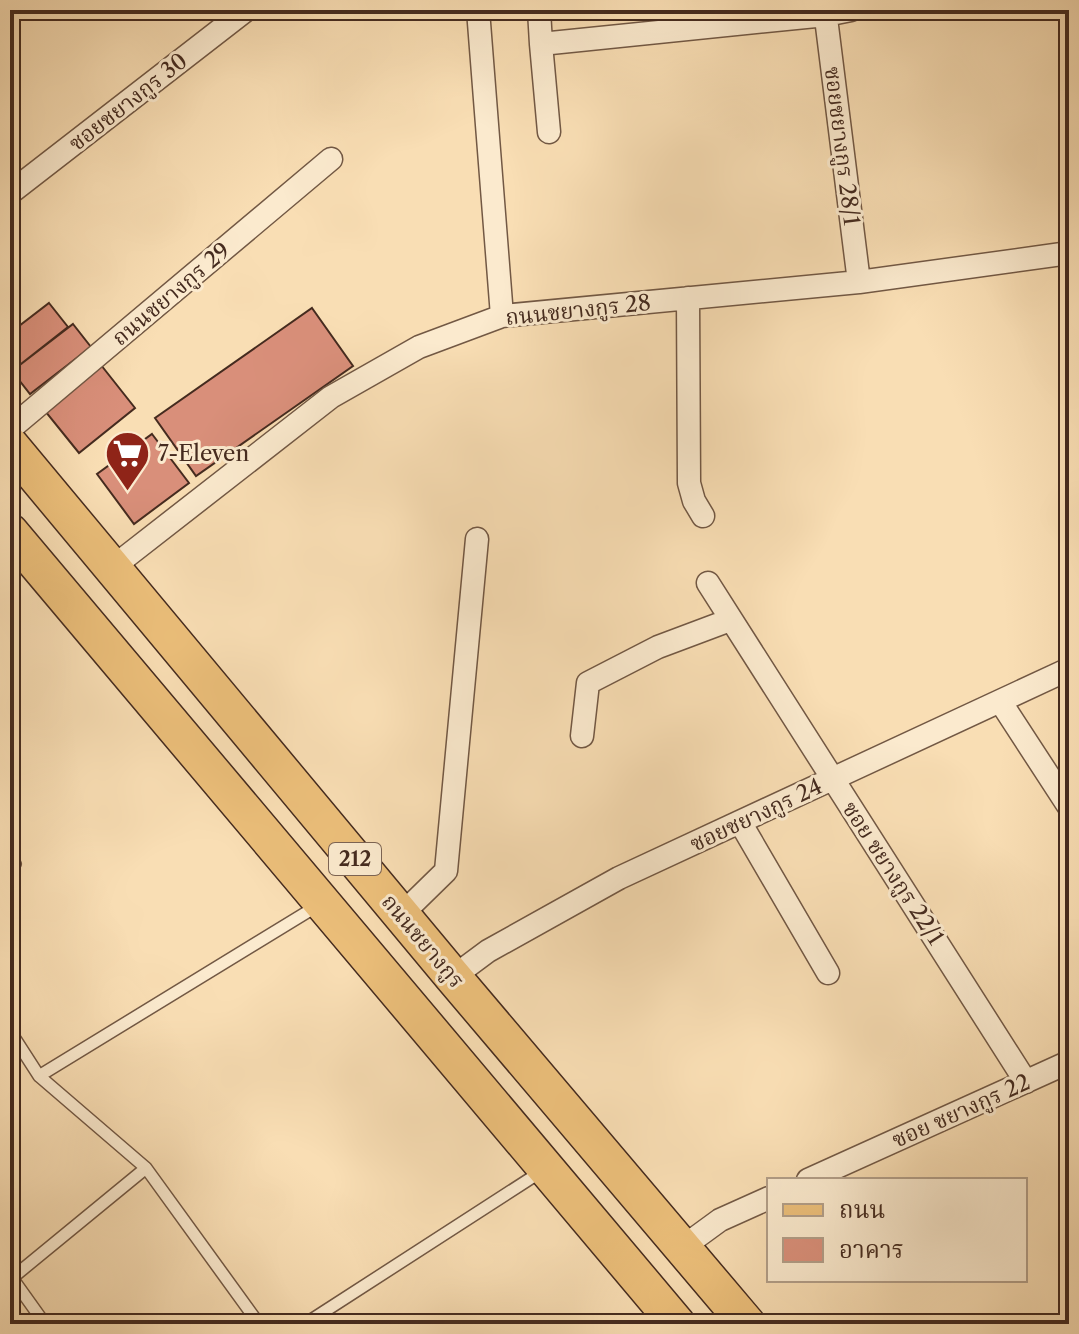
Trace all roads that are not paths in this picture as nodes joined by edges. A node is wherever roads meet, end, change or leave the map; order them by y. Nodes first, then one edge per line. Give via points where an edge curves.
1 (246, 10) edge
2 (478, 10) edge
3 (539, 10) edge
4 (851, 10) edge
5 (826, 12) edge
6 (541, 44) junction
7 (549, 132) dead end
8 (331, 159) dead end
9 (10, 193) edge
10 (1069, 253) edge
11 (859, 282) junction
12 (688, 298) junction
13 (502, 316) junction
14 (10, 429) edge
15 (10, 445) edge
16 (703, 516) dead end
17 (10, 532) edge
18 (477, 539) dead end
19 (113, 567) junction
20 (708, 583) dead end
21 (730, 620) junction
22 (1069, 669) edge
23 (1000, 701) junction
24 (582, 736) dead end
25 (833, 779) junction
26 (1069, 807) edge
27 (740, 822) junction
28 (10, 856) edge
29 (10, 870) edge
30 (321, 903) junction
31 (401, 915) junction
32 (828, 973) dead end
33 (453, 977) junction
34 (10, 1031) edge
35 (1069, 1062) edge
36 (39, 1076) junction
37 (1026, 1082) junction
38 (146, 1168) junction
39 (546, 1168) junction
40 (812, 1178) edge
41 (767, 1199) edge
42 (683, 1247) junction
43 (11, 1276) edge
44 (670, 1322) edge
45 (45, 1324) edge
46 (259, 1324) edge
47 (305, 1324) edge
48 (747, 1324) edge

1 - 9 street, ซอยชยางกูร 30
2 - 13 street
3 - 6 street
4 - 5 street
5 - 6 street
5 - 11 street, ซอยชยางกูร 28/1
6 - 7 street
8 - 14 street, ถนนชยางกูร 29
10 - 11 street, ถนนชยางกูร 28
11 - 12 street, ถนนชยางกูร 28
12 - 13 street, ถนนชยางกูร 28
12 - 16 street via 689,483
13 - 19 street, ถนนชยางกูร 28 via 419,347 331,397
15 - 19 main road, ถนนชยางกูร / 212
17 - 30 main road, 212
18 - 31 street via 446,871
19 - 31 main road, ถนนชยางกูร / 212
20 - 21 street, ซอย ชยางกูร 22/1
21 - 24 street via 658,647 588,683
21 - 25 street, ซอย ชยางกูร 22/1
22 - 23 street, ซอยชยางกูร 24
23 - 25 street, ซอยชยางกูร 24
23 - 26 street
25 - 27 street, ซอยชยางกูร 24
25 - 37 street, ซอย ชยางกูร 22/1
27 - 32 street
27 - 33 street, ซอยชยางกูร 24 via 619,878 488,951
28 - 29 lane via 15,864
30 - 36 lane
30 - 39 main road, 212
31 - 33 main road, ถนนชยางกูร / 212
33 - 42 main road, ถนนชยางกูร / 212
34 - 36 lane
35 - 37 street, ซอย ชยางกูร 22
36 - 38 lane
37 - 40 street, ซอย ชยางกูร 22
38 - 43 lane
38 - 46 lane
39 - 44 main road, 212
39 - 47 lane
41 - 42 street via 720,1220
42 - 48 main road, ถนนชยางกูร / 212
43 - 45 lane

